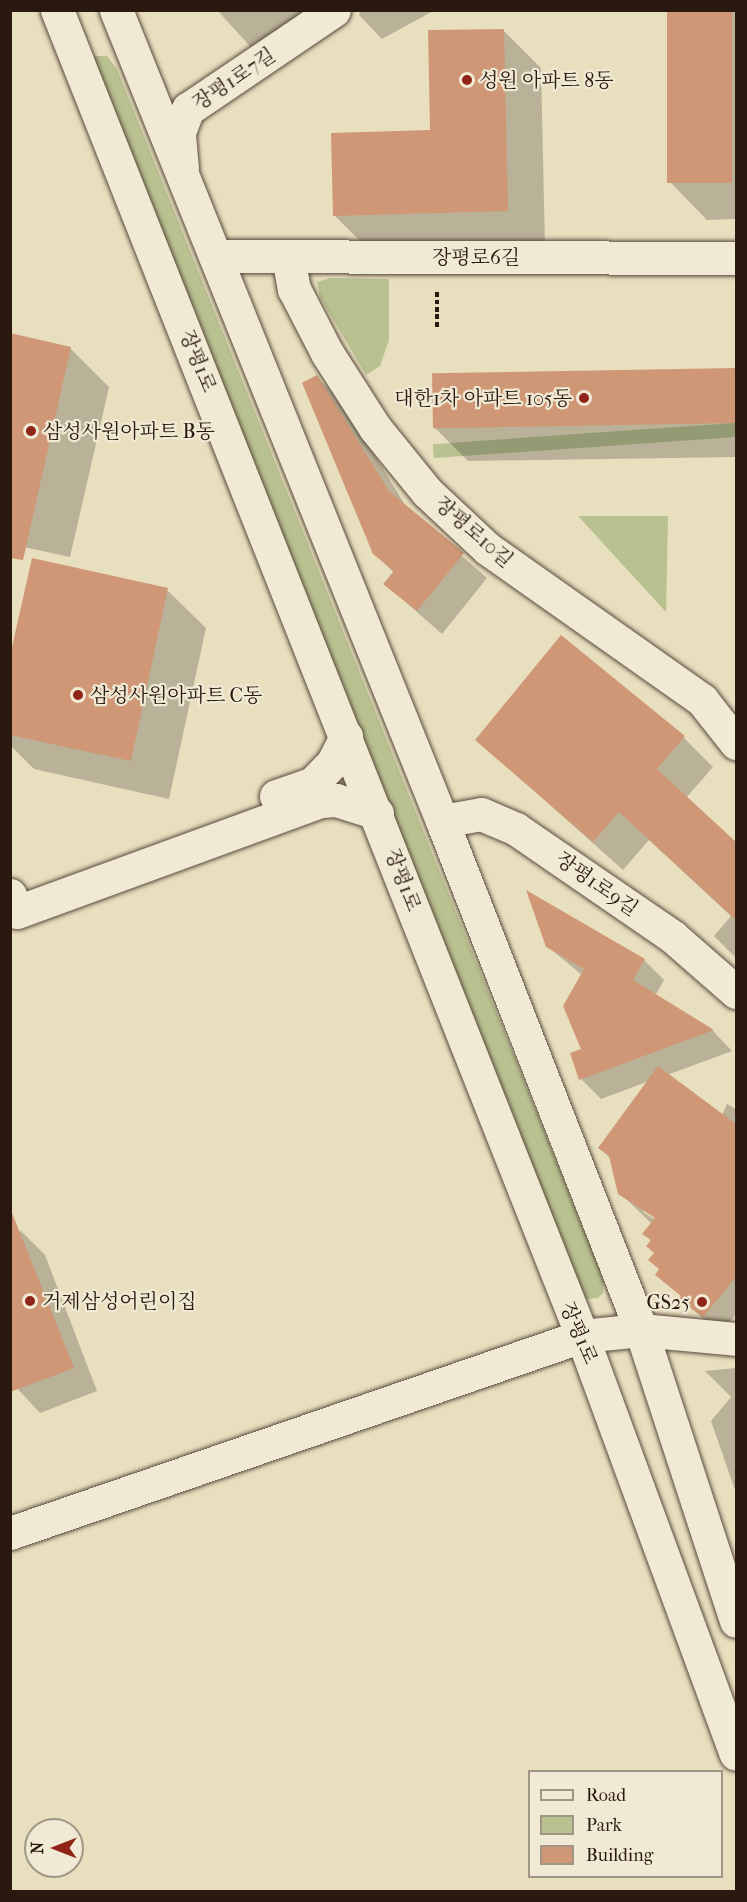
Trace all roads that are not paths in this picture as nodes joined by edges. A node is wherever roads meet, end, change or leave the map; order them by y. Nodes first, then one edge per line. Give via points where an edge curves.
1 (57, 10) edge
2 (116, 10) edge
3 (334, 10) edge
4 (183, 174) junction
5 (215, 256) junction
6 (288, 256) junction
7 (736, 258) edge
8 (346, 736) junction
9 (736, 743) edge
10 (377, 813) junction
11 (442, 821) junction
12 (13, 901) edge
13 (736, 992) edge
14 (640, 1330) junction
15 (582, 1336) junction
16 (736, 1339) edge
17 (10, 1533) edge
18 (736, 1621) edge
19 (736, 1754) edge

1 - 8 street, 장평1로
2 - 4 street
3 - 4 street, 장평1로7길 via 188,109 179,132
4 - 5 street
5 - 6 street, 장평로6길
5 - 11 street
6 - 7 street, 장평로6길
6 - 9 street, 장평로10길 via 294,289 327,353 375,428 427,492 488,549 702,700
8 - 10 street, 장평1로
8 - 12 street via 333,762 313,783
10 - 12 street via 336,800 321,801
10 - 15 street, 장평1로
11 - 13 street, 장평1로9길 via 481,814 516,829 673,937
11 - 14 street
14 - 15 street
14 - 16 street
14 - 18 street
15 - 17 street
15 - 19 street, 장평1로

